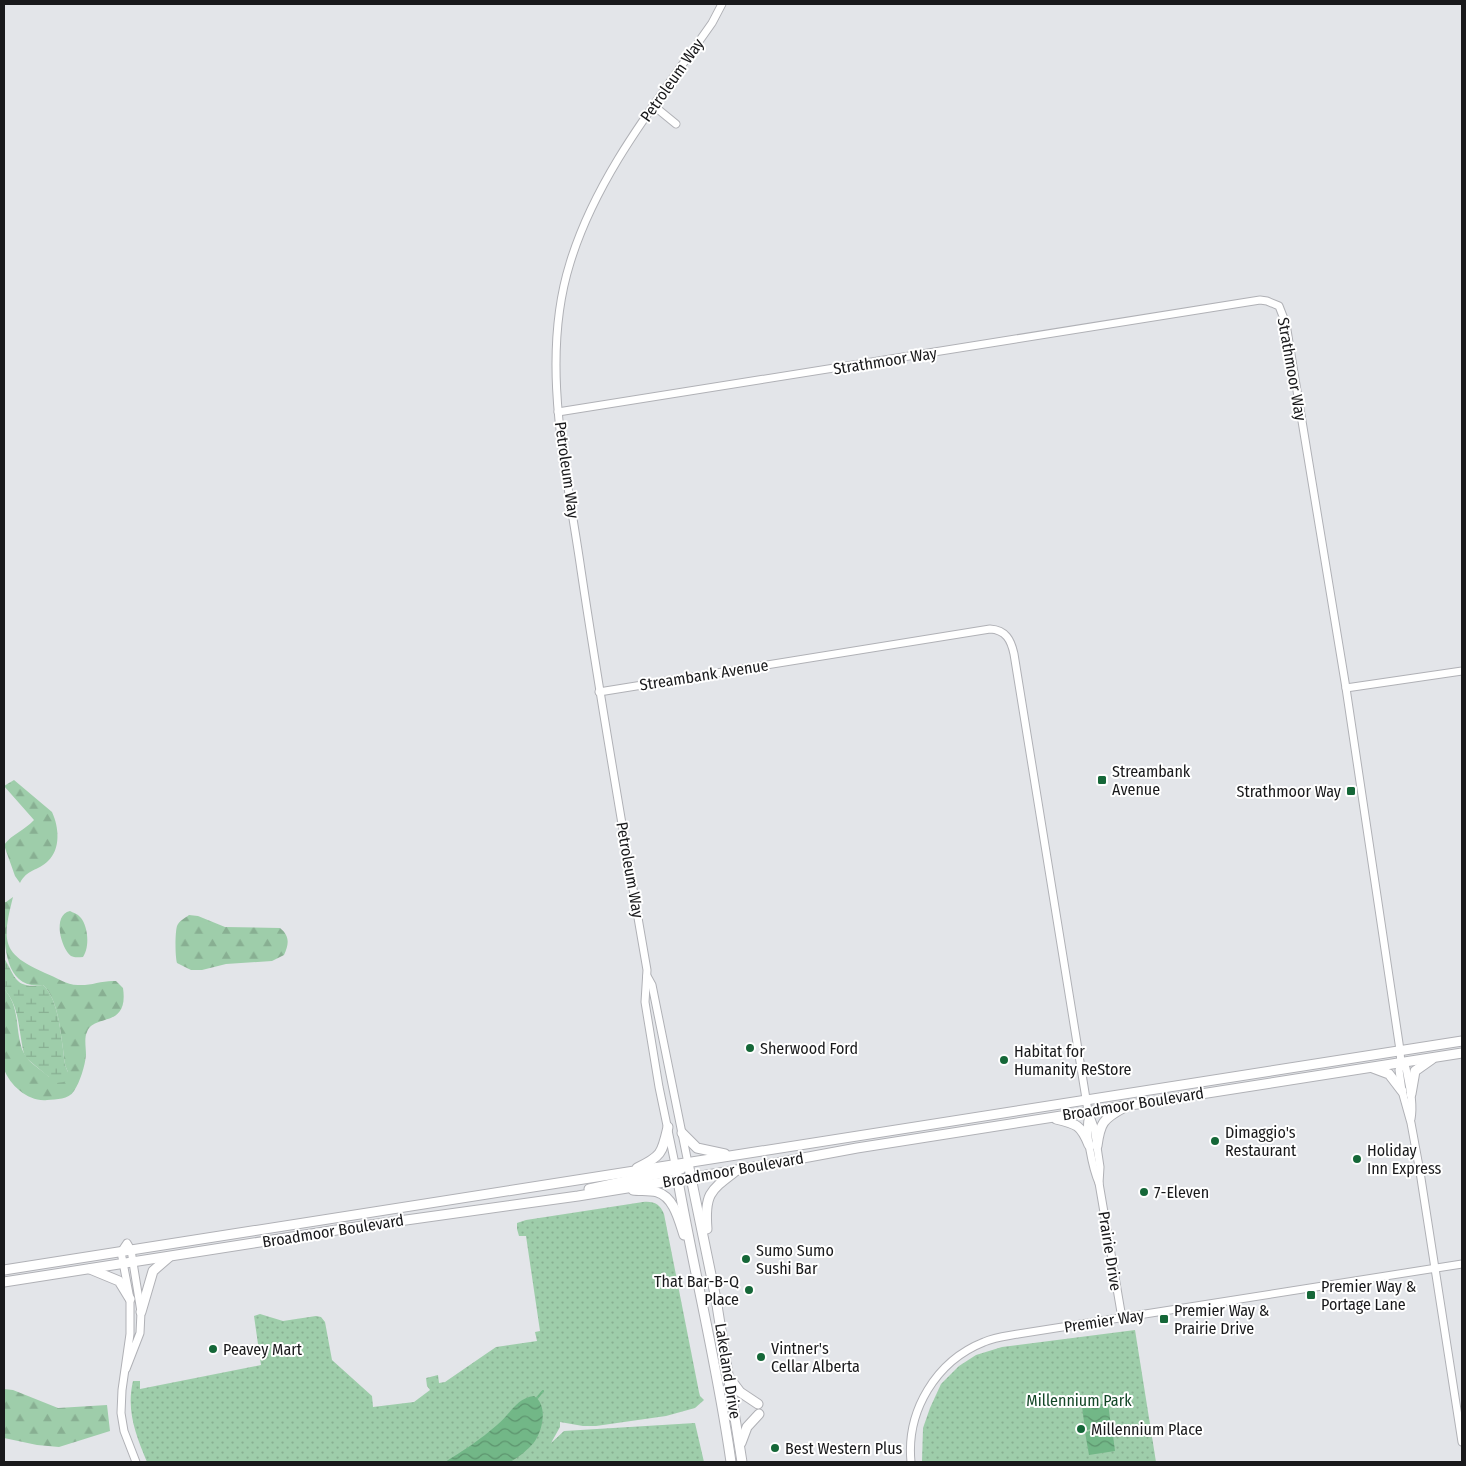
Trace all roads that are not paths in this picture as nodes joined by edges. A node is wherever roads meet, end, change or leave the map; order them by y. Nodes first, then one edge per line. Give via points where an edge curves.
1 (722, 4) edge
2 (654, 106) junction
3 (676, 124) dead end
4 (558, 412) junction
5 (1462, 671) edge
6 (1346, 688) junction
7 (599, 692) junction
8 (646, 976) junction
9 (1462, 1041) edge
10 (1400, 1050) junction
11 (1462, 1052) edge
12 (1434, 1057) junction
13 (1401, 1064) junction
14 (1370, 1067) junction
15 (1406, 1093) junction
16 (1086, 1100) junction
17 (1128, 1105) junction
18 (1089, 1114) junction
19 (1051, 1118) junction
20 (668, 1127) junction
21 (682, 1132) junction
22 (1093, 1146) junction
23 (738, 1155) junction
24 (688, 1163) junction
25 (738, 1170) junction
26 (676, 1171) junction
27 (628, 1172) junction
28 (691, 1176) junction
29 (622, 1188) junction
30 (578, 1196) junction
31 (131, 1250) junction
32 (122, 1252) junction
33 (170, 1256) junction
34 (134, 1261) junction
35 (123, 1263) junction
36 (1462, 1264) edge
37 (710, 1266) junction
38 (90, 1268) junction
39 (1435, 1268) junction
40 (4, 1270) edge
41 (4, 1282) edge
42 (702, 1296) junction
43 (130, 1300) junction
44 (141, 1312) junction
45 (1122, 1318) junction
46 (126, 1369) junction
47 (730, 1378) junction
48 (758, 1404) dead end
49 (759, 1414) dead end
50 (1462, 1442) edge
51 (740, 1446) junction
52 (136, 1462) edge
53 (731, 1462) edge
54 (742, 1462) edge
55 (911, 1462) edge

1 - 2 street, Petroleum Way
2 - 3 street
2 - 4 street, Petroleum Way via 615,164 592,209 570,264 557,336
4 - 6 street, Strathmoor Way via 1267,301 1279,306 1286,324
4 - 7 street, Petroleum Way
5 - 6 street
6 - 10 street, Strathmoor Way
7 - 8 street, Petroleum Way
7 - 16 street, Streambank Avenue via 990,629 1003,632 1014,654
8 - 20 street, Petroleum Way via 645,1002
8 - 21 street, Petroleum Way via 652,985
9 - 10 main road, Broadmoor Boulevard
10 - 13 street, Strathmoor Way
10 - 16 main road, Broadmoor Boulevard
11 - 12 main road, Broadmoor Boulevard
12 - 13 main road, Broadmoor Boulevard
12 - 15 main road via 1415,1071
13 - 14 main road, Broadmoor Boulevard
13 - 15 street via 1406,1068
14 - 15 main road via 1389,1074
14 - 17 main road, Broadmoor Boulevard
15 - 39 street via 1413,1109 1411,1122
16 - 18 street, Streambank Avenue
16 - 23 main road, Broadmoor Boulevard
17 - 18 main road, Broadmoor Boulevard
17 - 22 main road via 1102,1122
18 - 19 main road, Broadmoor Boulevard
18 - 22 street, Prairie Drive via 1094,1127
19 - 22 main road via 1078,1126
19 - 25 main road, Broadmoor Boulevard
20 - 26 street, Petroleum Way
20 - 27 main road via 658,1157
21 - 23 main road via 697,1148
21 - 24 street, Petroleum Way
22 - 45 street, Prairie Drive via 1100,1167 1099,1183
23 - 24 main road, Broadmoor Boulevard
24 - 26 main road, Broadmoor Boulevard
24 - 28 main road, Lakeland Drive
25 - 28 main road, Broadmoor Boulevard
25 - 37 main road via 714,1188 706,1203
26 - 27 main road, Broadmoor Boulevard
26 - 28 main road, Broadmoor Boulevard
26 - 29 main road, Broadmoor Boulevard
26 - 30 main road via 592,1188
26 - 42 main road, Lakeland Drive
27 - 31 main road, Broadmoor Boulevard
28 - 37 main road, Lakeland Drive
29 - 30 main road, Broadmoor Boulevard
29 - 42 main road via 660,1192 674,1207
30 - 33 main road, Broadmoor Boulevard
31 - 32 main road, Broadmoor Boulevard
31 - 34 street
32 - 35 street
32 - 40 main road, Broadmoor Boulevard
33 - 34 main road, Broadmoor Boulevard
33 - 44 main road via 153,1271
34 - 35 main road, Broadmoor Boulevard
34 - 44 street
35 - 38 main road, Broadmoor Boulevard
35 - 43 street
36 - 39 street, Premier Way
37 - 47 main road, Lakeland Drive
38 - 41 main road, Broadmoor Boulevard
38 - 43 main road via 119,1281
39 - 45 street, Premier Way
39 - 50 street
42 - 53 main road, Lakeland Drive
43 - 46 street
44 - 46 street via 140,1333
45 - 55 street, Premier Way via 997,1338 964,1352 940,1373 922,1398 910,1438
46 - 52 street via 121,1413
47 - 48 main road via 740,1392
47 - 51 main road, Lakeland Drive
49 - 51 main road via 747,1426
51 - 54 main road, Lakeland Drive

